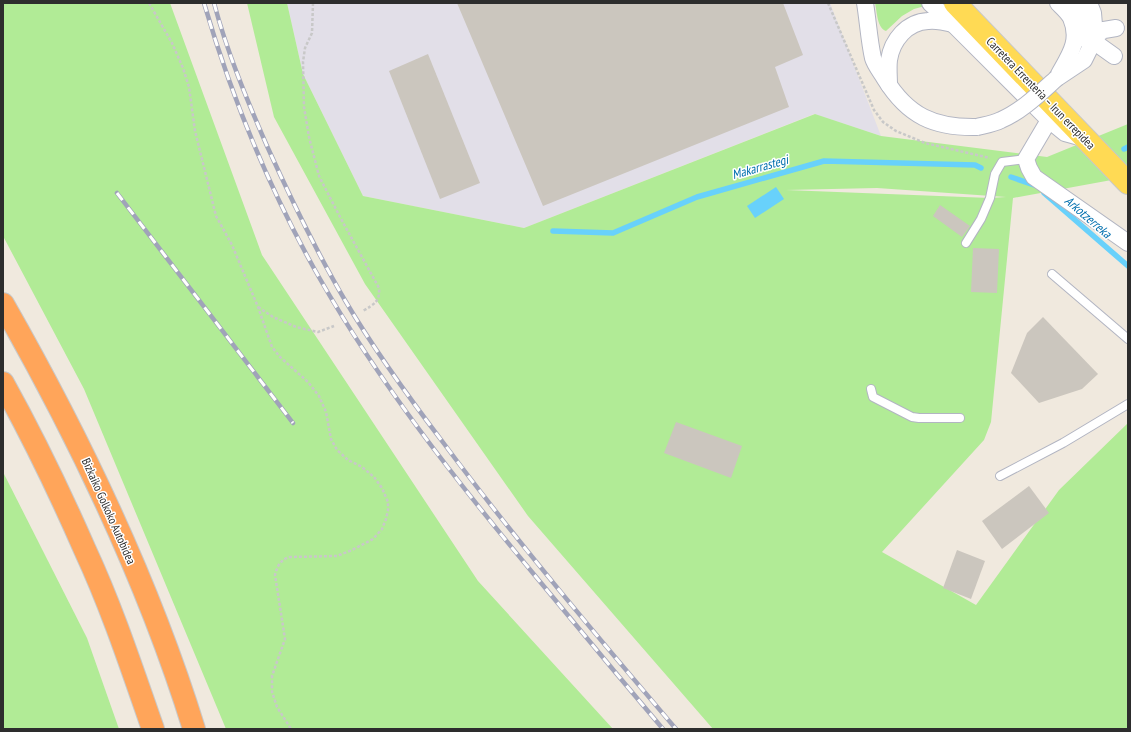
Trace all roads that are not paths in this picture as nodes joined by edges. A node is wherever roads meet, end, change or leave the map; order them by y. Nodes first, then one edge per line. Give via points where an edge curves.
1 (865, 3) edge
2 (930, 3) edge
3 (1058, 3) edge
4 (1075, 3) edge
5 (1091, 8) edge
6 (954, 13) edge
7 (1122, 32) edge
8 (1092, 37) junction
9 (1075, 41) junction
10 (1121, 58) edge
11 (1084, 60) junction
12 (1057, 78) junction
13 (889, 85) junction
14 (1049, 120) junction
15 (1085, 138) junction
16 (1026, 159) junction
17 (1128, 183) edge
18 (1128, 243) edge
19 (966, 244) dead end
20 (1052, 274) dead end
21 (3, 304) edge
22 (1128, 339) edge
23 (3, 383) edge
24 (871, 389) dead end
25 (1128, 404) edge
26 (960, 418) dead end
27 (1000, 476) dead end
28 (153, 729) edge
29 (194, 729) edge

1 - 13 street via 873,59
2 - 6 street
3 - 9 street via 1070,16
4 - 8 street
5 - 7 street
5 - 8 street via 1094,25
6 - 13 street via 918,22 897,38 889,61
6 - 14 street
6 - 15 main road, Carretera Errenteria – Irun errepidea
7 - 8 street via 1104,30
8 - 9 street
8 - 10 street via 1100,46
8 - 11 street
9 - 12 street
10 - 11 street
11 - 12 street
12 - 13 street, bridge via 1012,115 977,127 961,128 939,124 921,116 904,105
14 - 15 street via 1065,133
14 - 16 street
15 - 17 main road, Carretera Errenteria – Irun errepidea
16 - 18 street via 1034,177
16 - 19 lane via 1002,162 995,174 990,198 981,219
20 - 22 lane
21 - 29 highway, Bizkaiko Golkoko Autobidea via 35,359 118,525 162,633
23 - 28 highway via 29,430 86,551
24 - 26 lane via 873,397 912,417
25 - 27 lane via 1063,443

